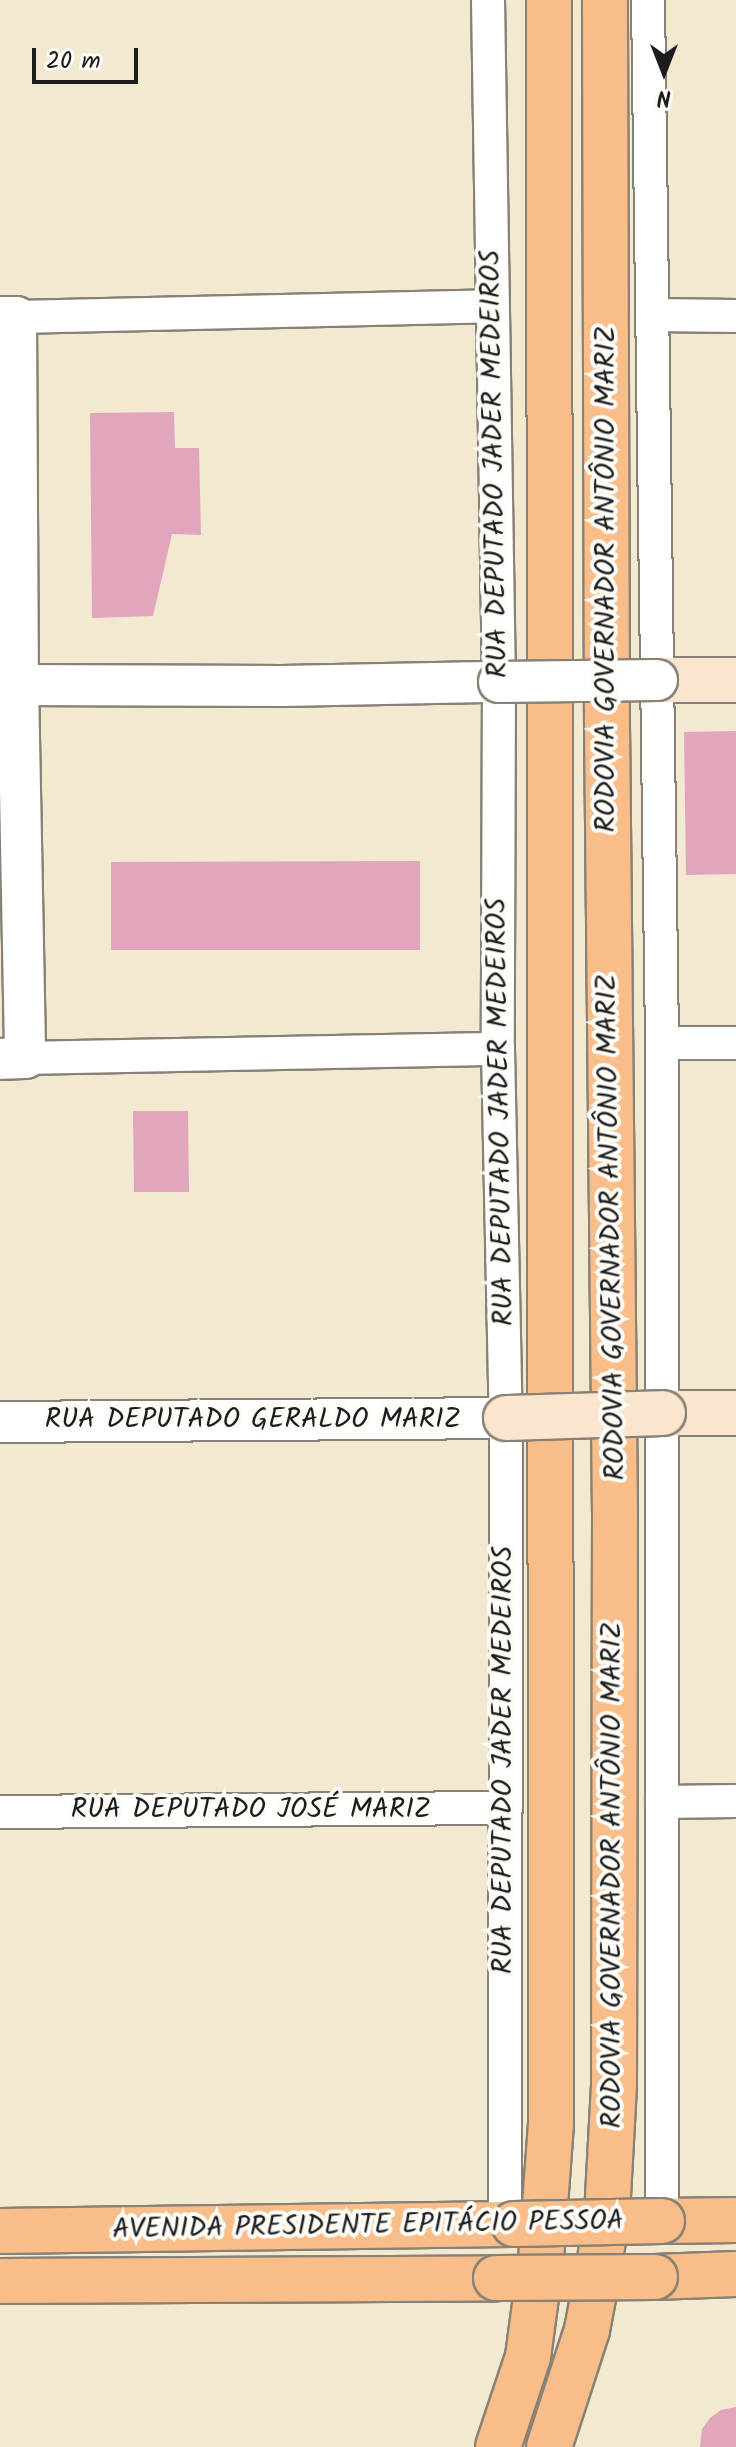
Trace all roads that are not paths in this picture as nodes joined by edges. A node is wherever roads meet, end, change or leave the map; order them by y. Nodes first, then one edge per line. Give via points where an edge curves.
1 (488, 0) edge
2 (549, 0) edge
3 (605, 0) edge
4 (648, 0) edge
5 (492, 306) junction
6 (654, 315) junction
7 (736, 316) edge
8 (8, 317) edge
9 (657, 680) junction
10 (736, 680) edge
11 (499, 682) junction
12 (18, 685) junction
13 (662, 1043) junction
14 (736, 1043) edge
15 (498, 1049) junction
16 (13, 1058) edge
17 (663, 1413) junction
18 (736, 1413) edge
19 (506, 1418) junction
20 (0, 1422) edge
21 (736, 1801) edge
22 (662, 1802) junction
23 (503, 1808) junction
24 (0, 1812) edge
25 (736, 2220) edge
26 (662, 2221) junction
27 (509, 2224) junction
28 (0, 2231) edge
29 (736, 2274) edge
30 (0, 2281) edge
31 (498, 2447) edge
32 (549, 2447) edge

1 - 5 street, RUA DEPUTADO JADER MEDEIROS
2 - 31 main road, RODOVIA GOVERNADOR ANTÔNIO MARIZ via 551,2123 528,2357
3 - 32 main road, RODOVIA GOVERNADOR ANTÔNIO MARIZ via 614,2086 607,2215 598,2272 587,2330
4 - 6 street
5 - 8 street
5 - 11 street, RUA DEPUTADO JADER MEDEIROS
6 - 7 street
6 - 9 street
8 - 12 street
9 - 10 main road
9 - 11 street, bridge
9 - 13 street
11 - 12 street
11 - 15 street, RUA DEPUTADO JADER MEDEIROS
12 - 16 street
13 - 14 street
13 - 17 street
15 - 16 street
15 - 19 street, RUA DEPUTADO JADER MEDEIROS
17 - 18 main road
17 - 19 main road, bridge
17 - 22 street
19 - 20 street, RUA DEPUTADO GERALDO MARIZ
19 - 23 street, RUA DEPUTADO JADER MEDEIROS
21 - 22 street
22 - 26 street
23 - 24 street, RUA DEPUTADO JOSÉ MARIZ
23 - 27 street, RUA DEPUTADO JADER MEDEIROS
25 - 26 main road, AVENIDA PRESIDENTE EPITÁCIO PESSOA
26 - 27 main road, AVENIDA PRESIDENTE EPITÁCIO PESSOA, bridge
27 - 28 main road, AVENIDA PRESIDENTE EPITÁCIO PESSOA
29 - 30 main road, AVENIDA PRESIDENTE EPITÁCIO PESSOA, bridge

